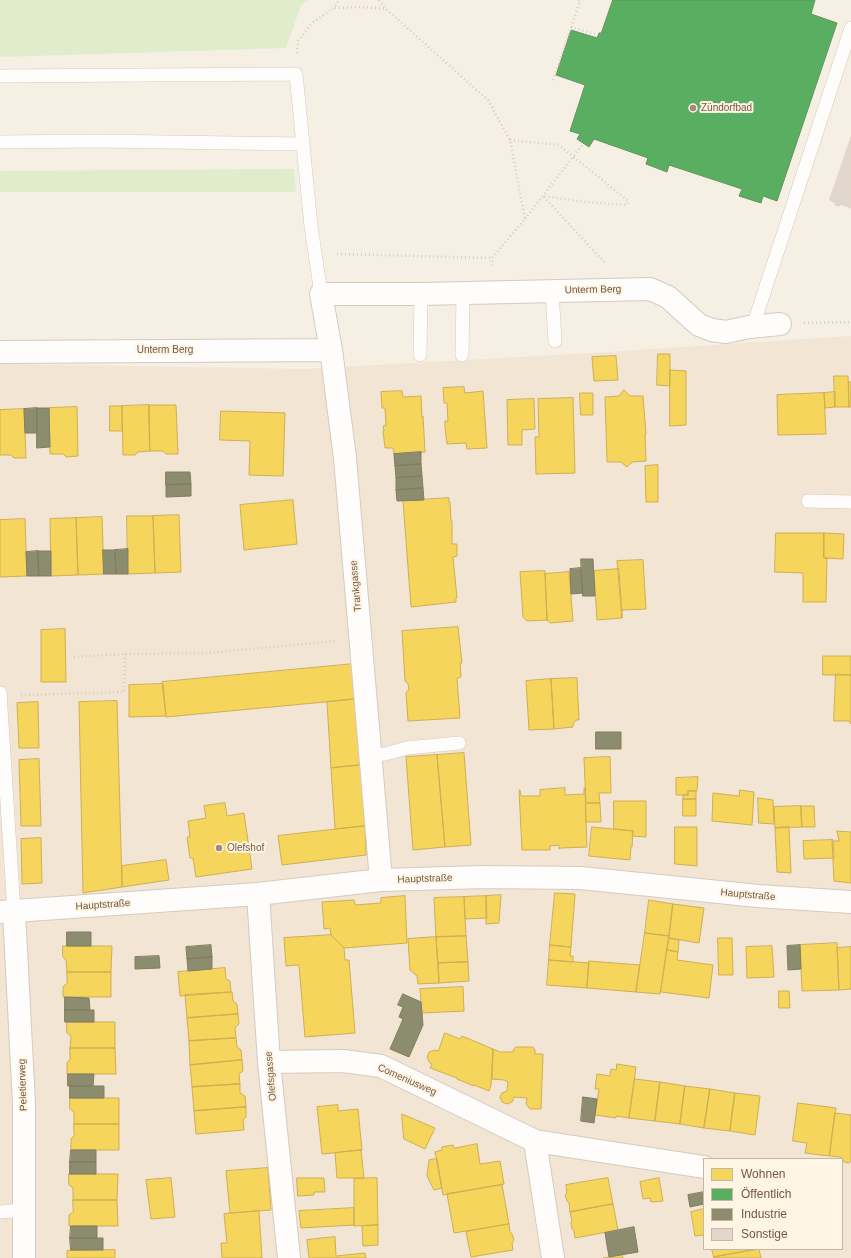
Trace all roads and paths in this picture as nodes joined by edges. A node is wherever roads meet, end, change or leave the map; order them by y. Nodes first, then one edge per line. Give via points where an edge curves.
1 (339, 0) edge
2 (379, 0) edge
3 (578, 0) edge
4 (334, 8) junction
5 (386, 9) junction
6 (571, 27) junction
7 (851, 28) edge
8 (598, 35) dead end
9 (296, 74) junction
10 (0, 76) edge
11 (553, 80) dead end
12 (510, 140) junction
13 (0, 142) edge
14 (302, 144) junction
15 (583, 144) dead end
16 (573, 157) junction
17 (543, 196) junction
18 (525, 219) junction
19 (315, 254) junction
20 (492, 258) junction
21 (630, 289) junction
22 (552, 291) junction
23 (492, 292) junction
24 (463, 293) junction
25 (321, 294) junction
26 (422, 294) junction
27 (851, 322) edge
28 (780, 324) joint
29 (753, 326) junction
30 (555, 341) dead end
31 (331, 350) junction
32 (0, 352) edge
33 (420, 355) dead end
34 (462, 355) dead end
35 (808, 501) dead end
36 (851, 502) edge
37 (360, 638) junction
38 (125, 654) junction
39 (74, 658) dead end
40 (0, 694) edge
41 (459, 743) dead end
42 (371, 755) junction
43 (381, 880) junction
44 (258, 894) junction
45 (851, 902) edge
46 (7, 912) edge
47 (269, 1062) junction
48 (534, 1141) junction
49 (703, 1167) edge
50 (24, 1210) junction
51 (0, 1212) edge
52 (24, 1258) edge
53 (289, 1258) edge
54 (553, 1258) edge

1 - 4 path
2 - 5 path
3 - 6 path via 580,1
4 - 5 path
4 - 9 path via 312,23 298,41
5 - 12 path via 488,100
6 - 8 path
6 - 11 path
7 - 29 lane
9 - 10 lane
9 - 14 lane
12 - 16 path via 559,145
12 - 18 path
13 - 14 lane
14 - 19 lane
15 - 16 path
16 - 17 path
16 - 17 path via 628,202 627,205
17 - 18 path
17 - 21 path
18 - 20 path
19 - 20 path
19 - 25 lane
20 - 23 path
21 - 22 street, Unterm Berg
21 - 29 street, Unterm Berg via 656,290 668,297 699,325 712,330 726,332
22 - 23 street, Unterm Berg
22 - 30 lane
23 - 24 street, Unterm Berg
24 - 26 street, Unterm Berg
24 - 34 lane
25 - 26 street, Unterm Berg
25 - 31 street, Trankgasse
26 - 33 lane
27 - 28 path
28 - 29 street, Unterm Berg
31 - 32 street, Unterm Berg
31 - 37 street, Trankgasse via 345,458
35 - 36 lane
37 - 38 path via 208,653
37 - 42 street, Trankgasse
38 - 39 path
38 - 40 path via 124,692
40 - 46 lane
41 - 42 lane via 407,748
42 - 43 street, Trankgasse
43 - 44 street, Hauptstraße
43 - 45 street, Hauptstraße via 581,878 758,896
44 - 46 street, Hauptstraße
44 - 47 street, Olefsgasse
46 - 50 street, Peletierweg via 24,1104
47 - 48 street, Comeniusweg via 343,1062 381,1066
47 - 53 street, Olefsgasse
48 - 49 street, Comeniusweg
48 - 54 street
50 - 51 lane
50 - 52 street, Peletierweg

